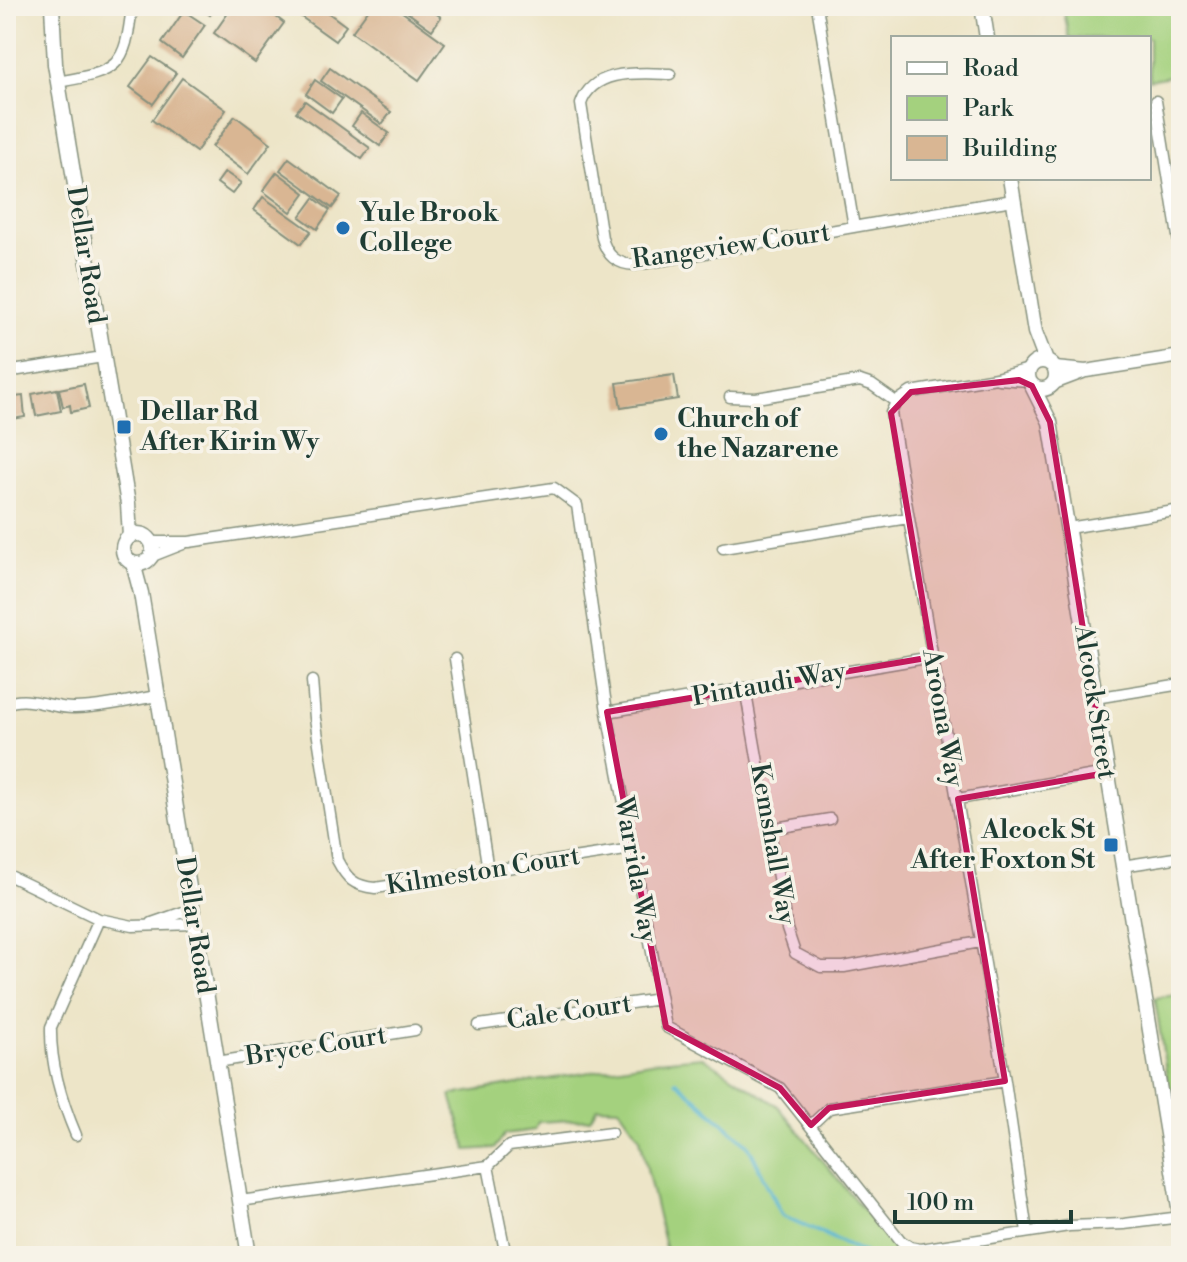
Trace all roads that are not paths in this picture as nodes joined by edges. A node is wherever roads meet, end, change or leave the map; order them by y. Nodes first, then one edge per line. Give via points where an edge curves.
1 (52, 6) edge
2 (132, 6) edge
3 (817, 6) edge
4 (982, 6) edge
5 (987, 36) edge
6 (670, 74) dead end
7 (58, 82) junction
8 (1156, 101) dead end
9 (1010, 180) edge
10 (1013, 200) junction
11 (854, 227) junction
12 (1181, 255) edge
13 (1035, 332) junction
14 (1181, 356) edge
15 (103, 357) junction
16 (6, 372) edge
17 (1052, 374) junction
18 (1030, 376) junction
19 (730, 397) dead end
20 (896, 402) junction
21 (1050, 422) junction
22 (1181, 510) edge
23 (908, 518) junction
24 (1068, 528) junction
25 (723, 548) dead end
26 (142, 549) junction
27 (932, 657) junction
28 (455, 659) dead end
29 (312, 681) dead end
30 (1181, 684) edge
31 (745, 688) junction
32 (158, 696) junction
33 (1095, 698) junction
34 (6, 704) edge
35 (607, 712) junction
36 (1106, 773) junction
37 (958, 799) junction
38 (830, 819) dead end
39 (769, 829) junction
40 (632, 849) junction
41 (1181, 857) edge
42 (1122, 866) junction
43 (488, 870) junction
44 (6, 874) edge
45 (193, 917) junction
46 (99, 919) junction
47 (980, 942) junction
48 (659, 999) junction
49 (479, 1025) dead end
50 (415, 1030) dead end
51 (217, 1062) junction
52 (1005, 1081) junction
53 (811, 1125) junction
54 (611, 1133) dead end
55 (76, 1135) dead end
56 (488, 1166) junction
57 (240, 1201) junction
58 (1181, 1218) edge
59 (1027, 1232) junction
60 (249, 1256) edge
61 (506, 1256) edge

1 - 7 main road, Dellar Road
2 - 7 street via 122,56 114,67
3 - 11 street
4 - 5 main road
6 - 11 street, Rangeview Court via 602,79 588,89 581,104 602,238 612,258 635,265
7 - 15 main road, Dellar Road
8 - 12 street
9 - 10 main road, Alcock Street
10 - 11 street, Rangeview Court
10 - 13 main road, Alcock Street
13 - 17 main road, Alcock Street
13 - 18 main road, Alcock Street
14 - 17 street
15 - 16 street
15 - 26 main road, Dellar Road via 128,504
17 - 18 main road via 1035,362
17 - 18 main road via 1044,389
17 - 21 main road, Alcock Street
18 - 20 street via 911,392
18 - 21 main road, Alcock Street
19 - 20 street via 756,398 860,381
20 - 23 street, Aroona Way via 891,413
21 - 24 main road, Alcock Street
22 - 24 street
23 - 25 street
23 - 27 street, Aroona Way
24 - 33 main road, Alcock Street
26 - 32 main road, Dellar Road via 141,593
26 - 35 street, Warrida Way via 554,488 577,505
27 - 31 street, Pintaudi Way
27 - 37 street, Aroona Way
28 - 43 street
29 - 43 street, Kilmeston Court via 337,860 348,880 375,888
30 - 33 street
31 - 35 street, Pintaudi Way
31 - 39 street, Kemshall Way
32 - 34 street via 75,709 37,702
32 - 45 main road, Dellar Road
33 - 36 main road, Alcock Street
35 - 40 street, Warrida Way
36 - 37 street
36 - 42 main road, Alcock Street
37 - 47 street, Aroona Way
38 - 39 street
39 - 47 street, Kemshall Way via 795,953 821,967
40 - 43 street, Kilmeston Court
40 - 48 street, Warrida Way
41 - 42 street
42 - 58 main road, Alcock Street
44 - 46 street
45 - 46 street via 133,926
45 - 51 main road, Dellar Road
46 - 55 street via 51,1027 62,1102
47 - 52 street, Aroona Way
48 - 49 street, Cale Court
48 - 53 street, Warrida Way via 666,1027 780,1088
50 - 51 street, Bryce Court
51 - 57 main road, Dellar Road
52 - 53 street via 829,1108
52 - 59 street, Aroona Way
53 - 59 street, Warrida Way via 910,1247
54 - 56 street via 509,1146
56 - 57 street
56 - 61 street
57 - 60 main road, Dellar Road
58 - 59 street, Warrida Way

